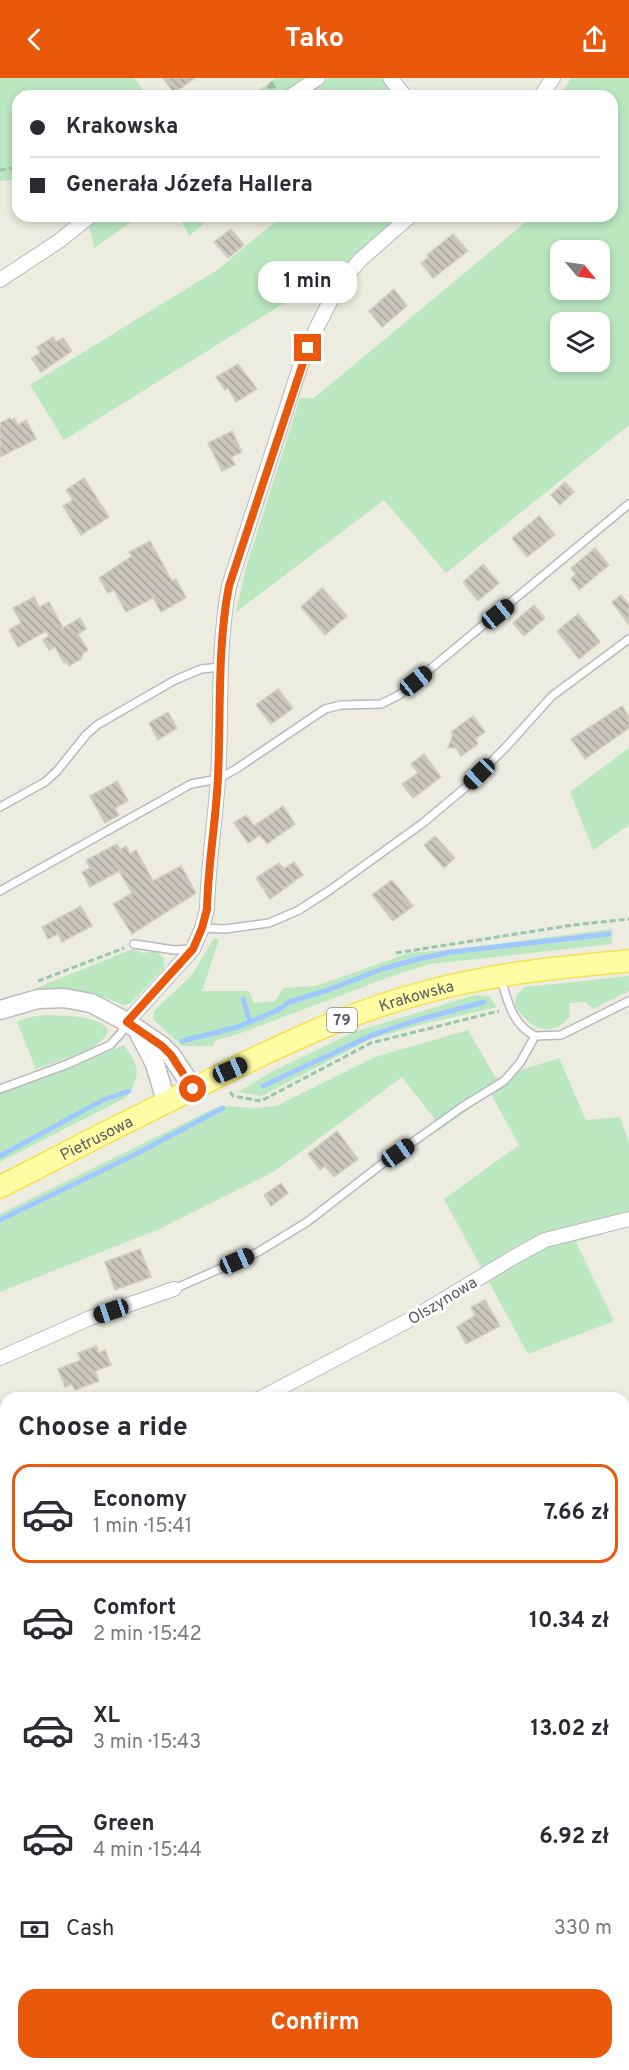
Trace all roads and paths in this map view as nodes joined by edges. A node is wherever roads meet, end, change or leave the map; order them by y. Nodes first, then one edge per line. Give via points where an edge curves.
1 (318, 78) edge
2 (390, 78) edge
3 (300, 90) edge
4 (400, 90) edge
5 (83, 222) edge
6 (403, 222) edge
7 (0, 280) edge
8 (629, 504) edge
9 (629, 639) edge
10 (221, 668) junction
11 (218, 778) junction
12 (0, 807) edge
13 (0, 891) edge
14 (629, 919) edge
15 (202, 928) junction
16 (134, 944) joint
17 (193, 949) junction
18 (396, 953) dead end
19 (629, 961) edge
20 (500, 976) junction
21 (33, 983) dead end
22 (629, 1001) edge
23 (510, 1008) junction
24 (0, 1010) edge
25 (133, 1027) junction
26 (535, 1036) junction
27 (0, 1089) edge
28 (193, 1089) junction
29 (228, 1090) dead end
30 (166, 1101) junction
31 (0, 1187) edge
32 (629, 1219) edge
33 (174, 1289) joint
34 (0, 1358) edge
35 (272, 1392) edge

1 - 3 street
2 - 4 street
5 - 7 street
6 - 10 street via 359,261 337,288 300,367 229,586
8 - 11 lane via 399,695 381,704 325,709
9 - 15 lane via 552,696 466,787 330,890 269,923
10 - 11 street
10 - 12 lane via 201,669 175,680 97,725 45,782
11 - 13 lane via 191,784
11 - 15 street
14 - 18 path
15 - 17 street
16 - 17 lane
16 - 21 path
17 - 25 street
19 - 20 main road, Krakowska / 79
20 - 23 lane
20 - 28 main road, Krakowska / 79 via 421,993 373,1009
22 - 26 lane via 561,1035
23 - 26 lane via 516,1021
23 - 29 path via 371,1043 261,1101 233,1096
24 - 25 street via 38,999 64,998 92,1003
25 - 27 lane via 110,1045
25 - 28 street via 171,1055
25 - 30 street via 155,1064
26 - 33 lane via 504,1081 382,1164 307,1222 258,1252
28 - 30 main road, Pietrusowa / 79
30 - 31 main road, Pietrusowa / 79
32 - 35 street, Olszynowa via 545,1240 413,1318
33 - 34 street via 90,1318

